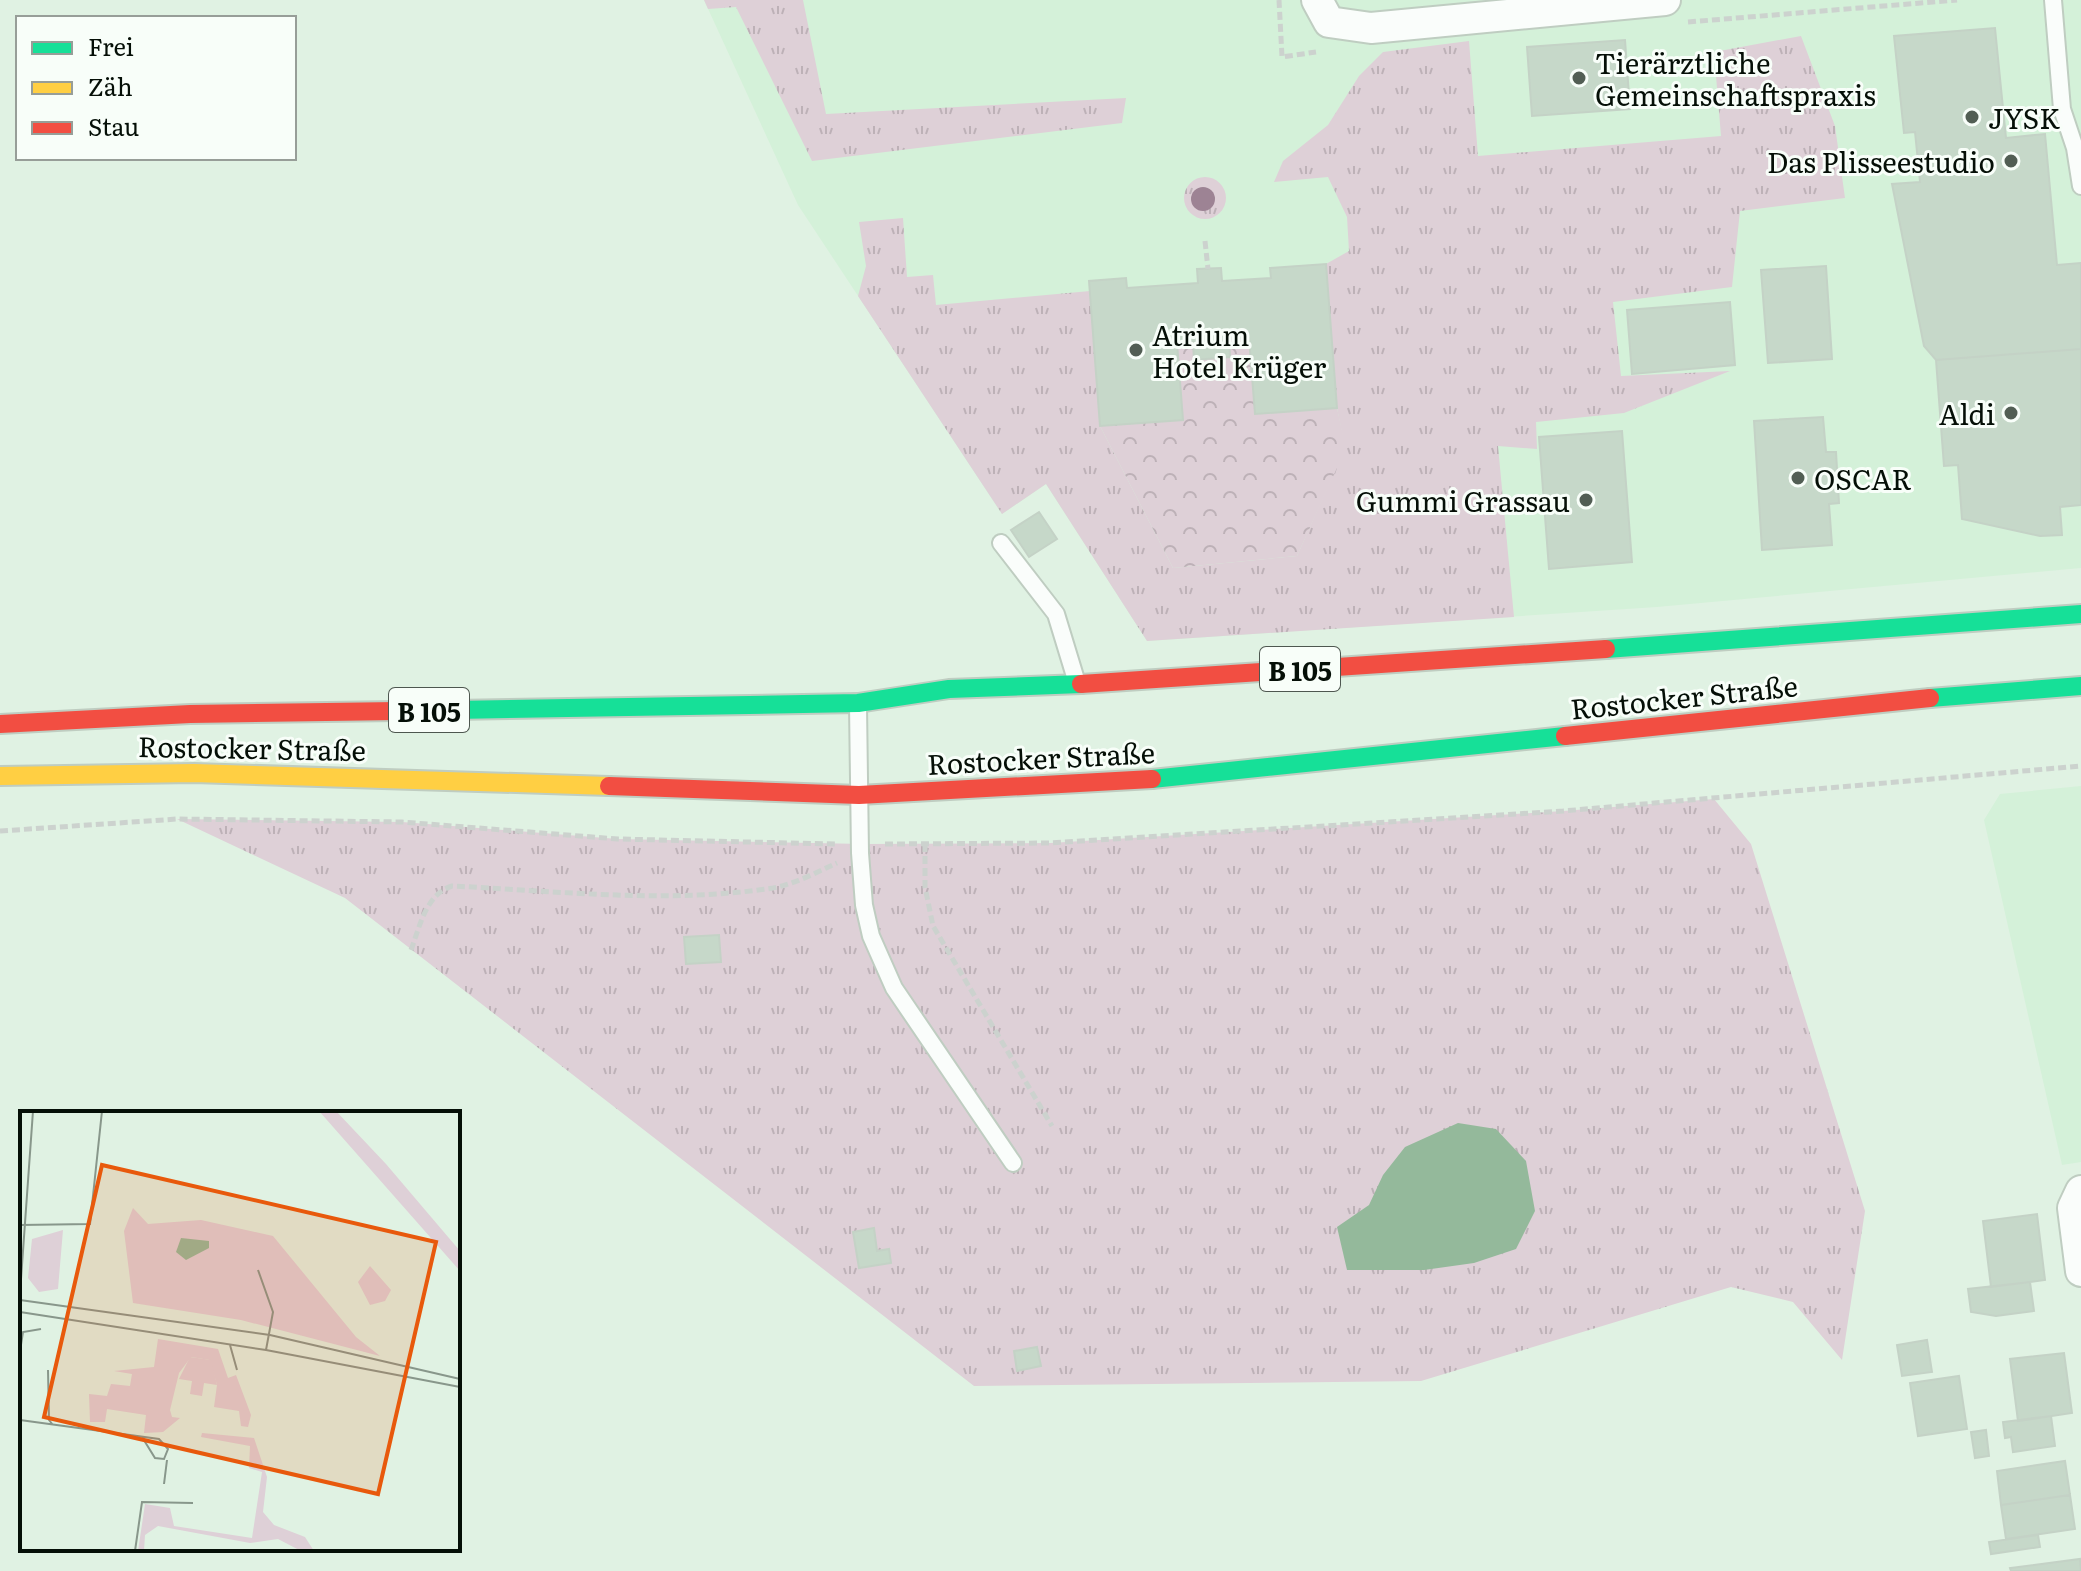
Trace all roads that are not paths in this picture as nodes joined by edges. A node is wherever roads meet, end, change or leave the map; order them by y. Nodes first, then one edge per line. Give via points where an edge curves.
1 (1317, 0) edge
2 (1665, 0) edge
3 (2053, 0) edge
4 (1463, 9) edge
5 (2081, 186) edge
6 (1001, 543) dead end
7 (2081, 614) edge
8 (1077, 684) junction
9 (2081, 686) edge
10 (858, 703) junction
11 (0, 724) edge
12 (0, 776) edge
13 (859, 795) junction
14 (1013, 1163) dead end
15 (2081, 1191) edge
16 (2081, 1271) edge

1 - 4 street via 1329,22 1371,28
2 - 4 street
3 - 5 lane via 2062,109
6 - 8 lane via 1056,614
7 - 8 main road, Rostocker Straße / B 105
8 - 10 main road, Rostocker Straße / B 105 via 949,689
9 - 13 main road, Rostocker Straße via 1881,702 1246,771
10 - 11 main road, Rostocker Straße / B 105 via 190,714
10 - 13 lane
12 - 13 main road, Rostocker Straße via 194,773
13 - 14 lane via 864,905 878,957
15 - 16 street via 2073,1208

